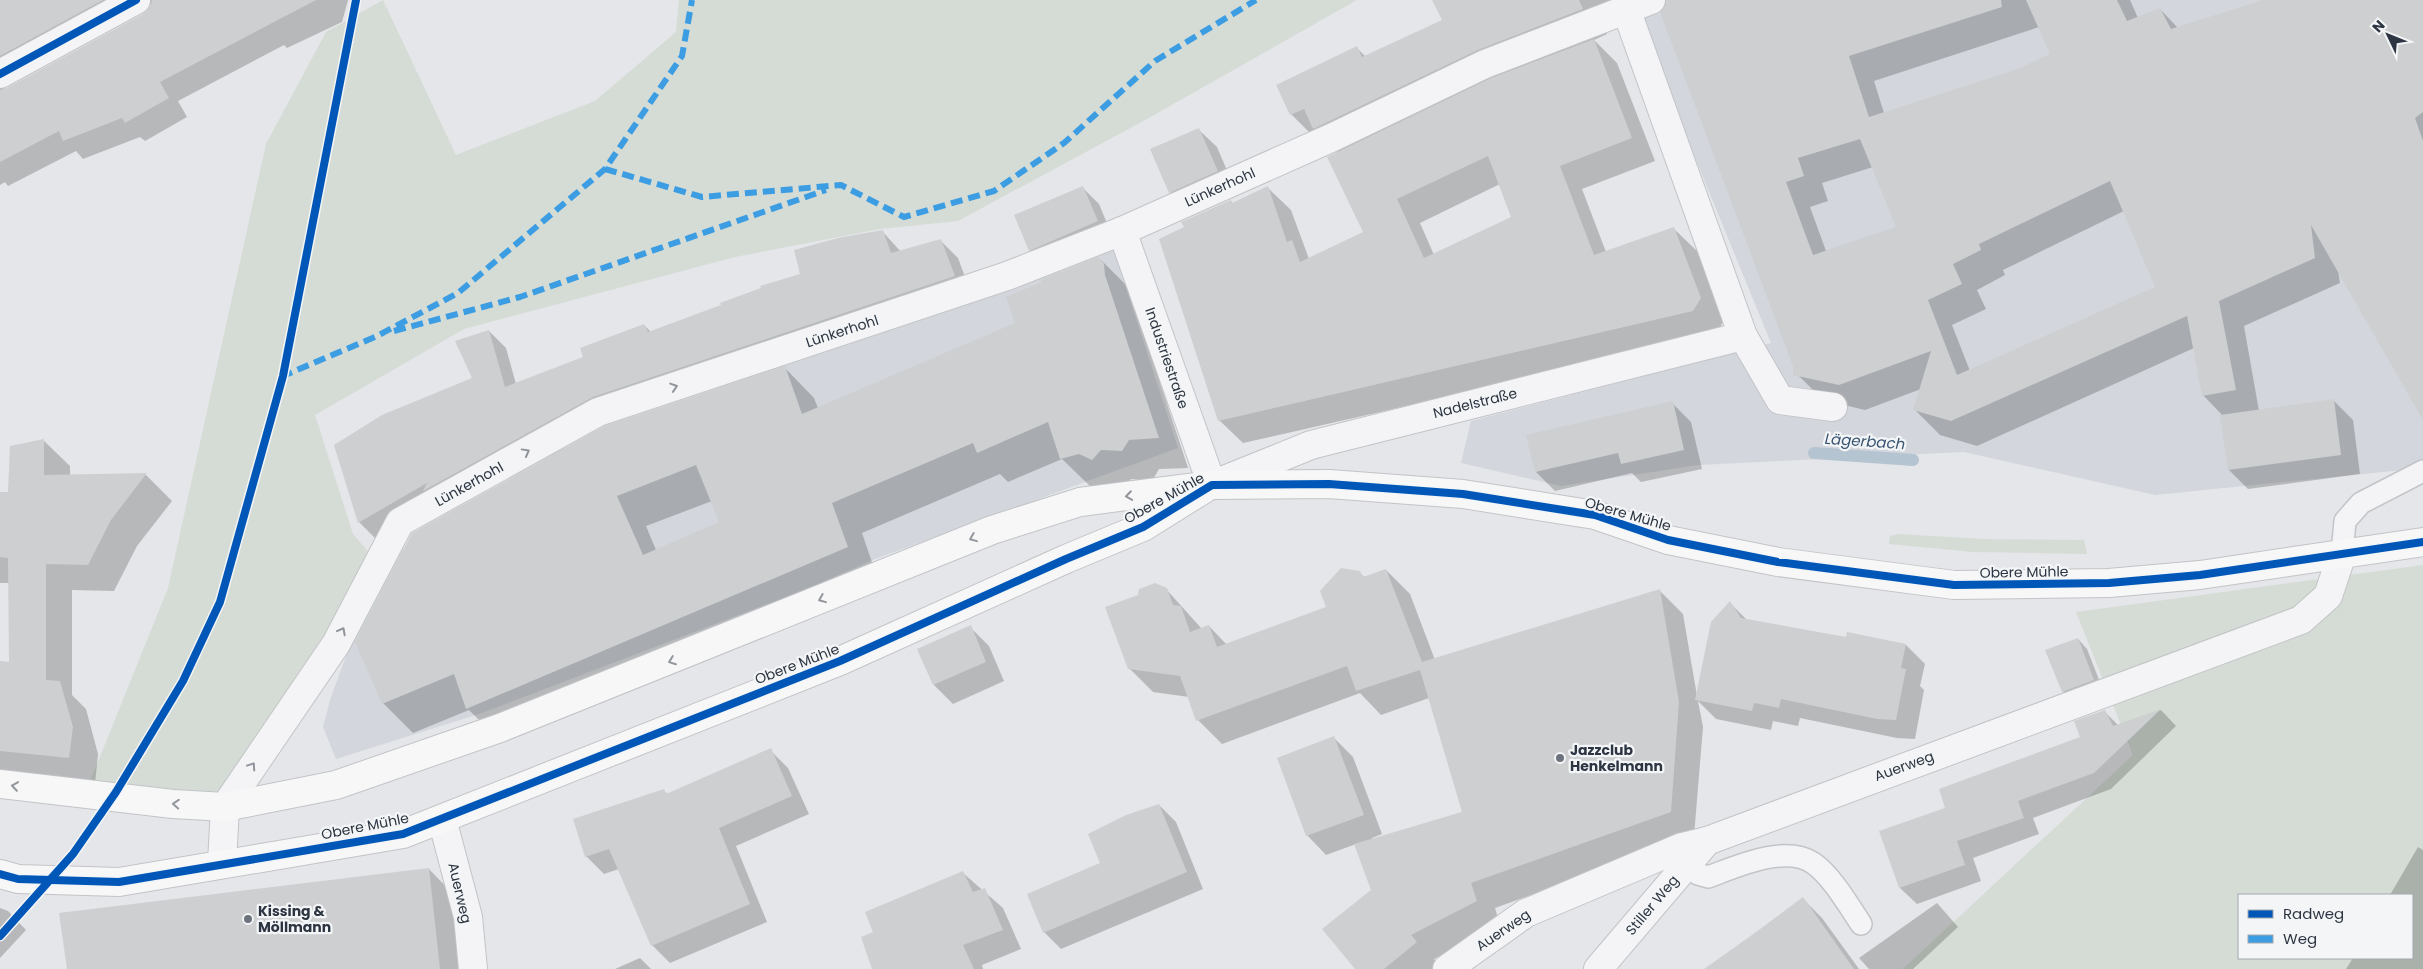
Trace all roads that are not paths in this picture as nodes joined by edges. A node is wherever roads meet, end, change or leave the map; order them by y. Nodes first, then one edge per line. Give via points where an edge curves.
1 (136, 0) edge
2 (1651, 0) edge
3 (1626, 8) junction
4 (0, 74) edge
5 (1122, 231) junction
6 (1743, 336) junction
7 (1833, 406) dead end
8 (2423, 471) edge
9 (1212, 484) junction
10 (2423, 542) edge
11 (2342, 554) junction
12 (0, 784) edge
13 (225, 806) junction
14 (442, 819) junction
15 (1707, 841) junction
16 (222, 863) junction
17 (1687, 864) junction
18 (0, 874) edge
19 (1861, 924) dead end
20 (473, 969) edge
21 (1447, 969) edge
22 (1598, 969) edge

1 - 4 street
2 - 3 street, Lünkerhohl
3 - 5 street, Lünkerhohl via 1484,64 1331,138
3 - 6 street
5 - 9 street, Industriestraße
13 -> 5 street, Lünkerhohl via 336,644 400,522 598,412 1007,276
6 - 7 street via 1780,400
6 - 9 street, Nadelstraße via 1311,445
8 - 11 lane via 2361,503 2345,521
9 - 11 main road, Obere Mühle via 1329,484 1463,494 1595,515 1668,540 1778,562 1954,585 2109,583 2200,575
9 -> 13 main road, Obere Mühle via 1080,502 992,530 500,728 336,785
9 - 14 main road, Obere Mühle via 1143,527 840,661
10 - 11 main road, Obere Mühle
11 - 15 street, Auerweg via 2328,596 2301,620
13 -> 12 main road, Obere Mühle via 173,804
13 - 16 street
14 - 16 main road, Obere Mühle via 403,834
14 - 20 street, Auerweg via 468,918
15 - 17 street, Stiller Weg
15 - 21 street, Auerweg via 1682,847 1526,913
16 - 18 main road, Obere Mühle via 119,882 18,879
17 - 19 lane via 1708,878 1771,856 1803,858 1816,865
17 - 22 street, Stiller Weg

